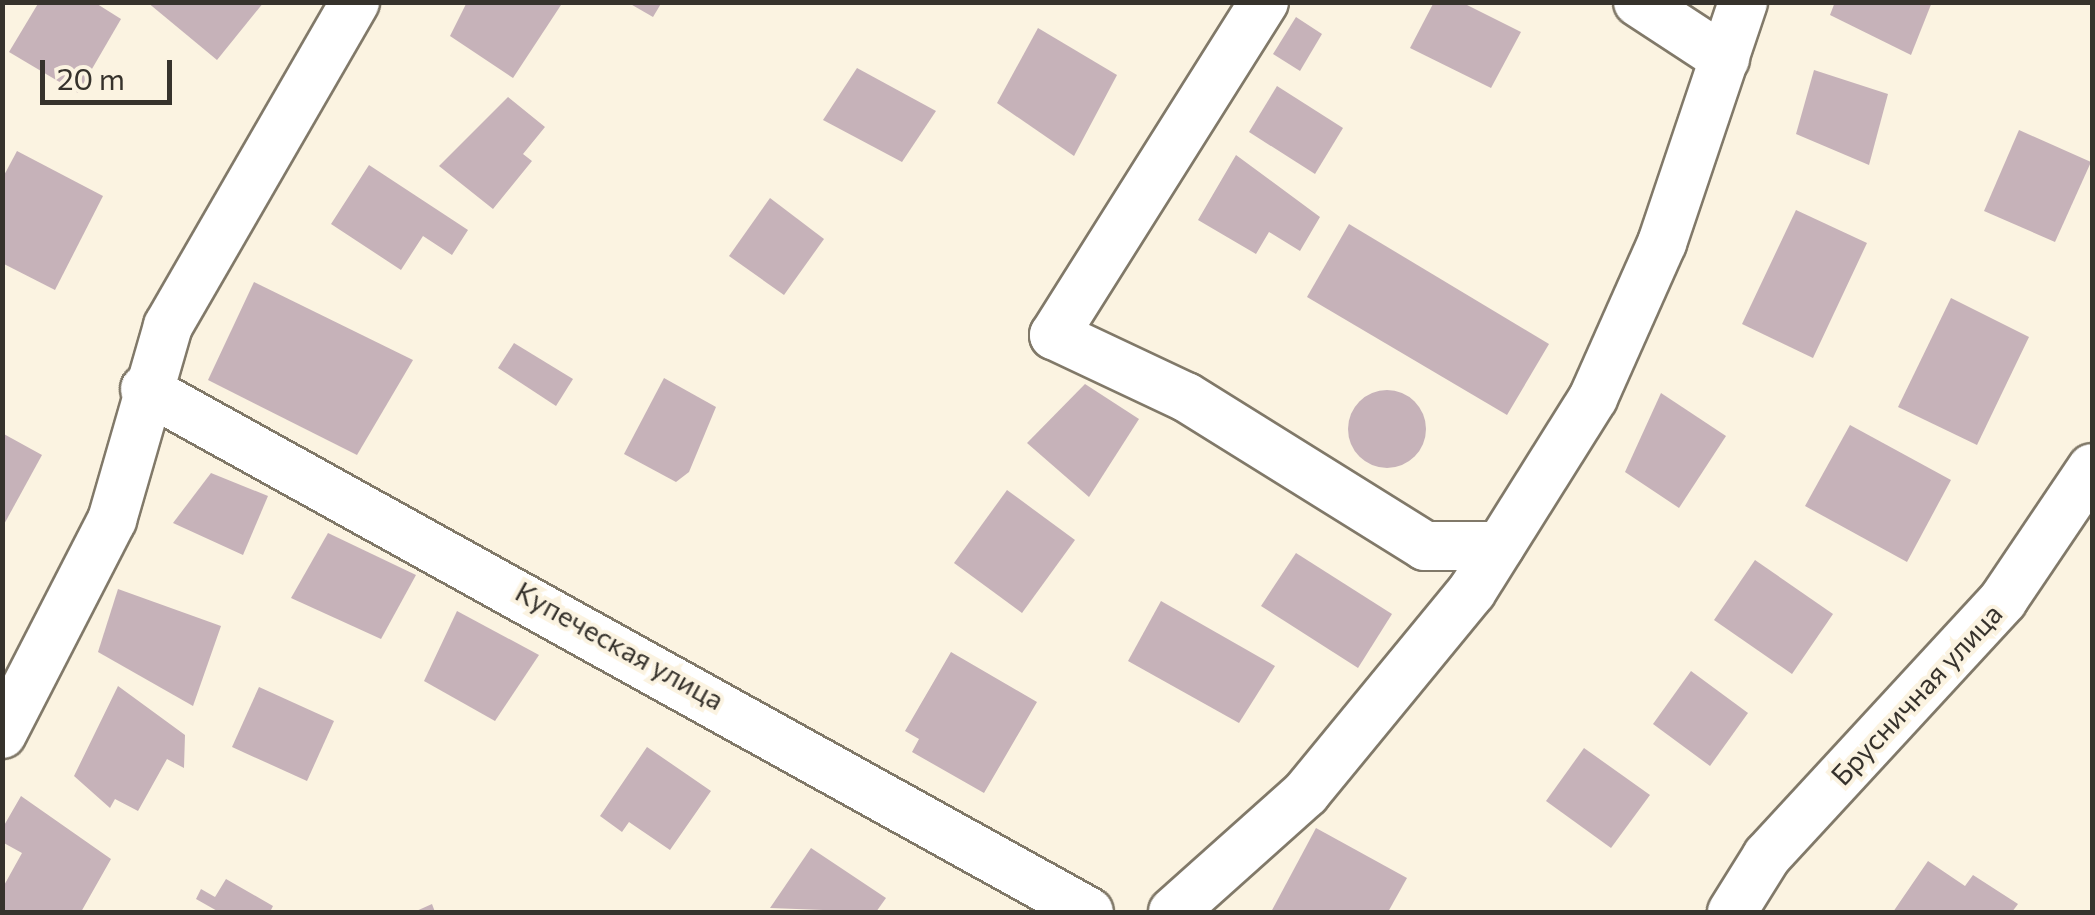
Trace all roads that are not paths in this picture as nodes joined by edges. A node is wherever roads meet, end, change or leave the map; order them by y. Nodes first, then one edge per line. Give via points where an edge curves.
1 (354, 2) edge
2 (1264, 2) edge
3 (1638, 2) edge
4 (1743, 2) edge
5 (1725, 59) junction
6 (146, 389) junction
7 (2092, 468) edge
8 (1500, 546) junction
9 (2, 734) edge
10 (1089, 912) edge
11 (1174, 912) edge
12 (1732, 912) edge

1 - 6 street via 206,248
2 - 8 street via 1054,336 1186,397 1425,546
3 - 5 street
4 - 5 street
5 - 8 street via 1662,243 1593,398
6 - 9 street via 112,520
6 - 10 street, Купеческая улица
7 - 12 street, Брусничная улица via 2003,600 1767,856
8 - 11 street via 1306,792

